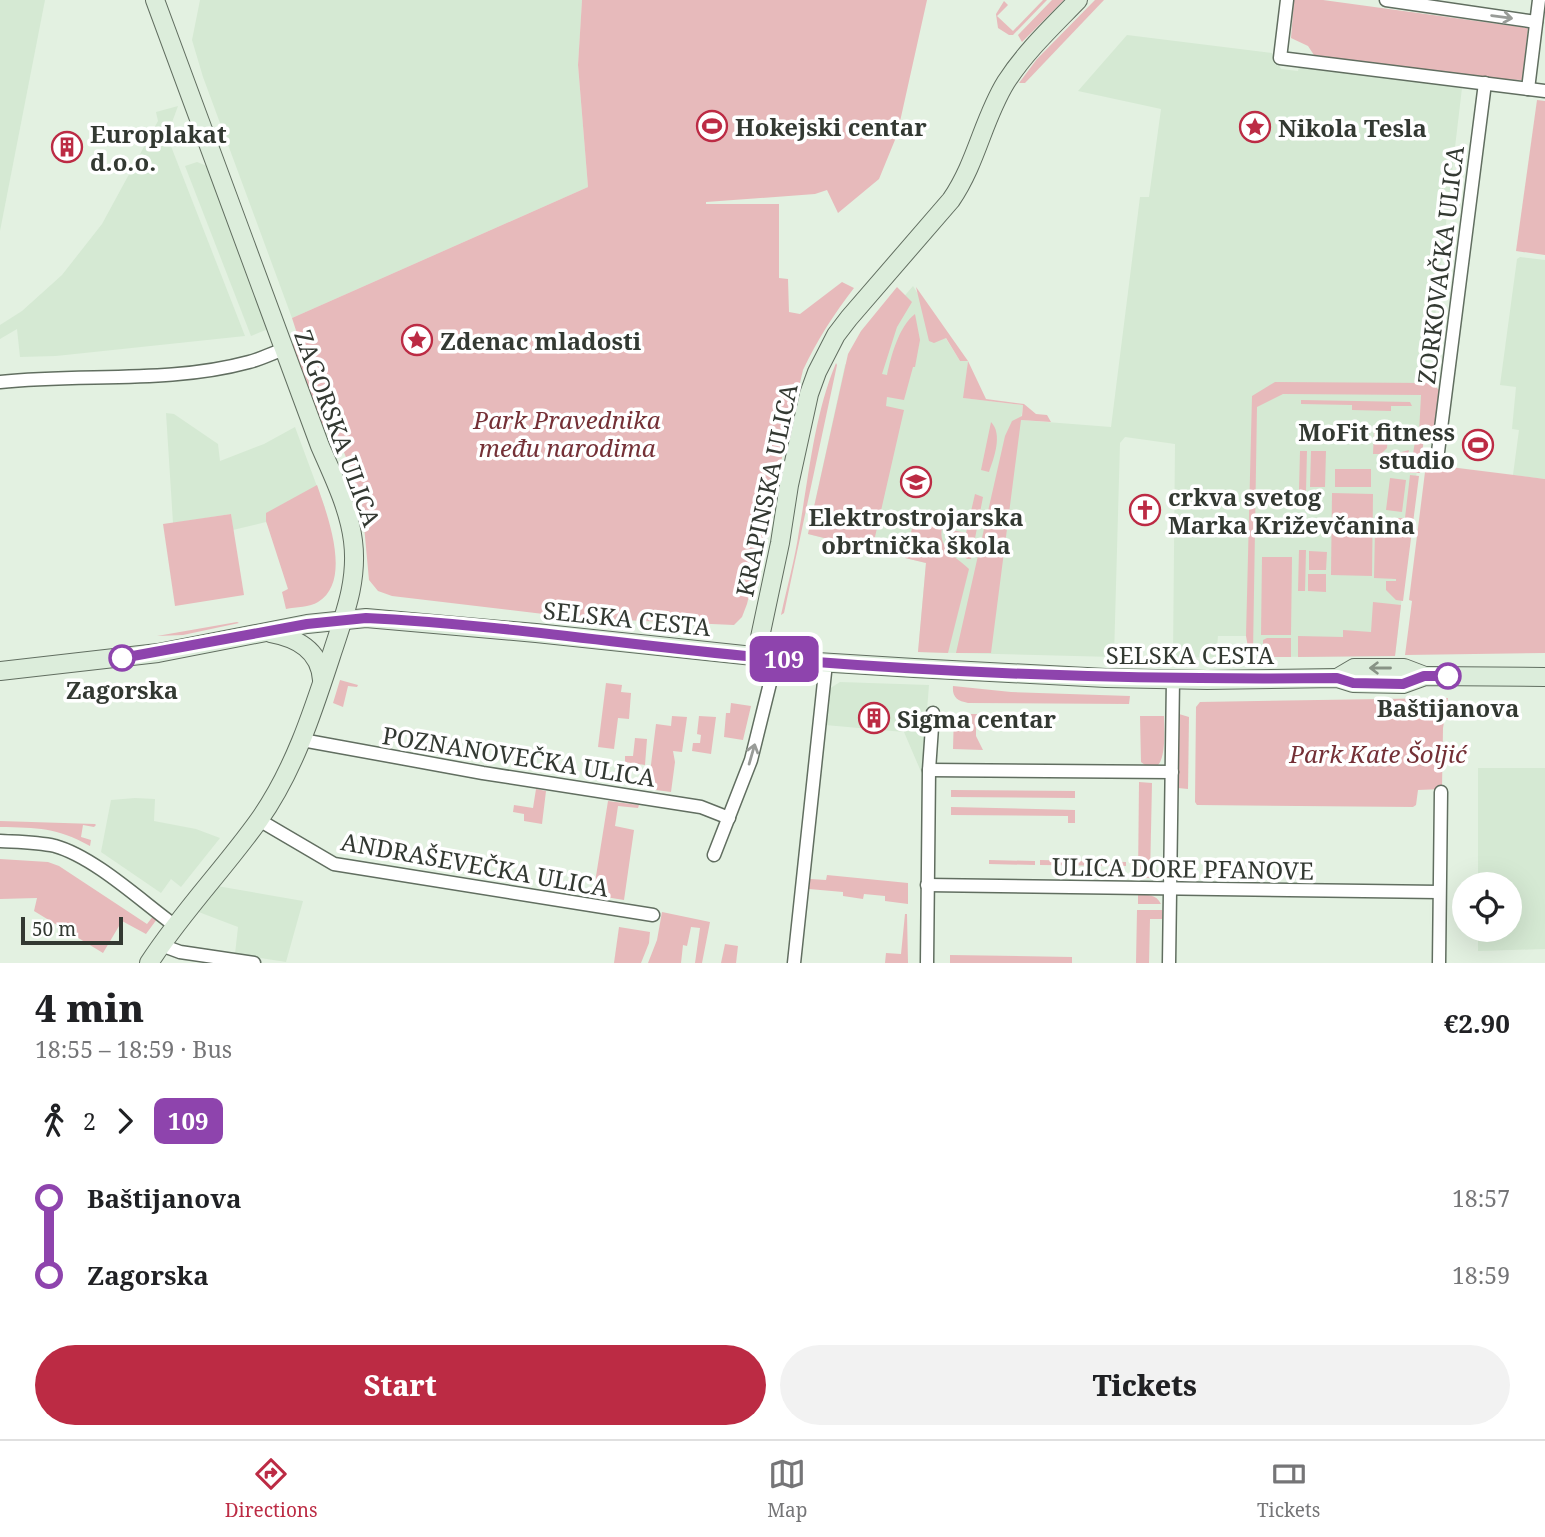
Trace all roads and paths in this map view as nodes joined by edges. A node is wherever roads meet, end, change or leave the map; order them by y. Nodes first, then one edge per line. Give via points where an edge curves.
1 (155, 0) edge
2 (1078, 0) edge
3 (1287, 0) edge
4 (1386, 0) edge
5 (1539, 0) edge
6 (1536, 22) junction
7 (1485, 83) junction
8 (1528, 89) junction
9 (1545, 91) edge
10 (284, 349) junction
11 (0, 382) edge
12 (1438, 452) dead end
13 (343, 619) junction
14 (260, 632) junction
15 (756, 656) junction
16 (776, 659) junction
17 (826, 663) junction
18 (0, 671) edge
19 (1545, 677) edge
20 (1173, 679) junction
21 (322, 684) junction
22 (933, 713) dead end
23 (302, 740) junction
24 (929, 769) junction
25 (1172, 772) junction
26 (1441, 792) dead end
27 (729, 818) junction
28 (259, 820) junction
29 (0, 841) edge
30 (714, 855) dead end
31 (927, 886) junction
32 (1170, 889) junction
33 (1439, 892) junction
34 (653, 915) dead end
35 (174, 925) junction
36 (160, 945) junction
37 (149, 963) edge
38 (254, 963) edge
39 (794, 963) edge
40 (927, 963) edge
41 (1169, 963) edge
42 (1439, 963) edge

1 - 10 street, ZAGORSKA ULICA
2 - 15 street, KRAPINSKA ULICA via 1006,83 951,200 849,317 822,362 806,407
3 - 7 street via 1280,58
4 -> 6 street
5 - 6 street
6 - 8 street
7 - 8 street
7 - 12 street, ZORKOVAČKA ULICA
8 - 9 street
10 - 11 street via 249,362 193,371
10 - 13 street, ZAGORSKA ULICA via 350,524 354,571
13 - 14 street, SELSKA CESTA
13 - 15 street, SELSKA CESTA via 414,621
13 - 21 street, ZAGORSKA ULICA
14 - 18 street, SELSKA CESTA via 158,653
14 - 21 street via 288,637 307,647 318,662
15 - 16 street, SELSKA CESTA
16 - 17 street, SELSKA CESTA
27 -> 16 street via 751,760
17 - 20 street, SELSKA CESTA
17 - 39 street
19 - 20 street, SELSKA CESTA via 1424,676 1403,684 1353,683 1337,678
20 - 25 street
21 - 23 street, ZAGORSKA ULICA
22 - 24 street
23 - 27 street, POZNANOVEČKA ULICA via 701,807
23 - 28 street, ZAGORSKA ULICA
24 - 25 street
24 - 31 street
25 - 32 street
26 - 33 street
27 - 30 street
28 - 34 street, ANDRAŠEVEČKA ULICA via 334,864
28 - 35 street, ZAGORSKA ULICA
29 - 35 street via 45,844 70,852
31 - 32 street, ULICA DORE PFANOVE
31 - 40 street
32 - 33 street, ULICA DORE PFANOVE
32 - 41 street
33 - 42 street
35 - 36 street, ZAGORSKA ULICA
36 - 37 street, ZAGORSKA ULICA
36 - 38 street

